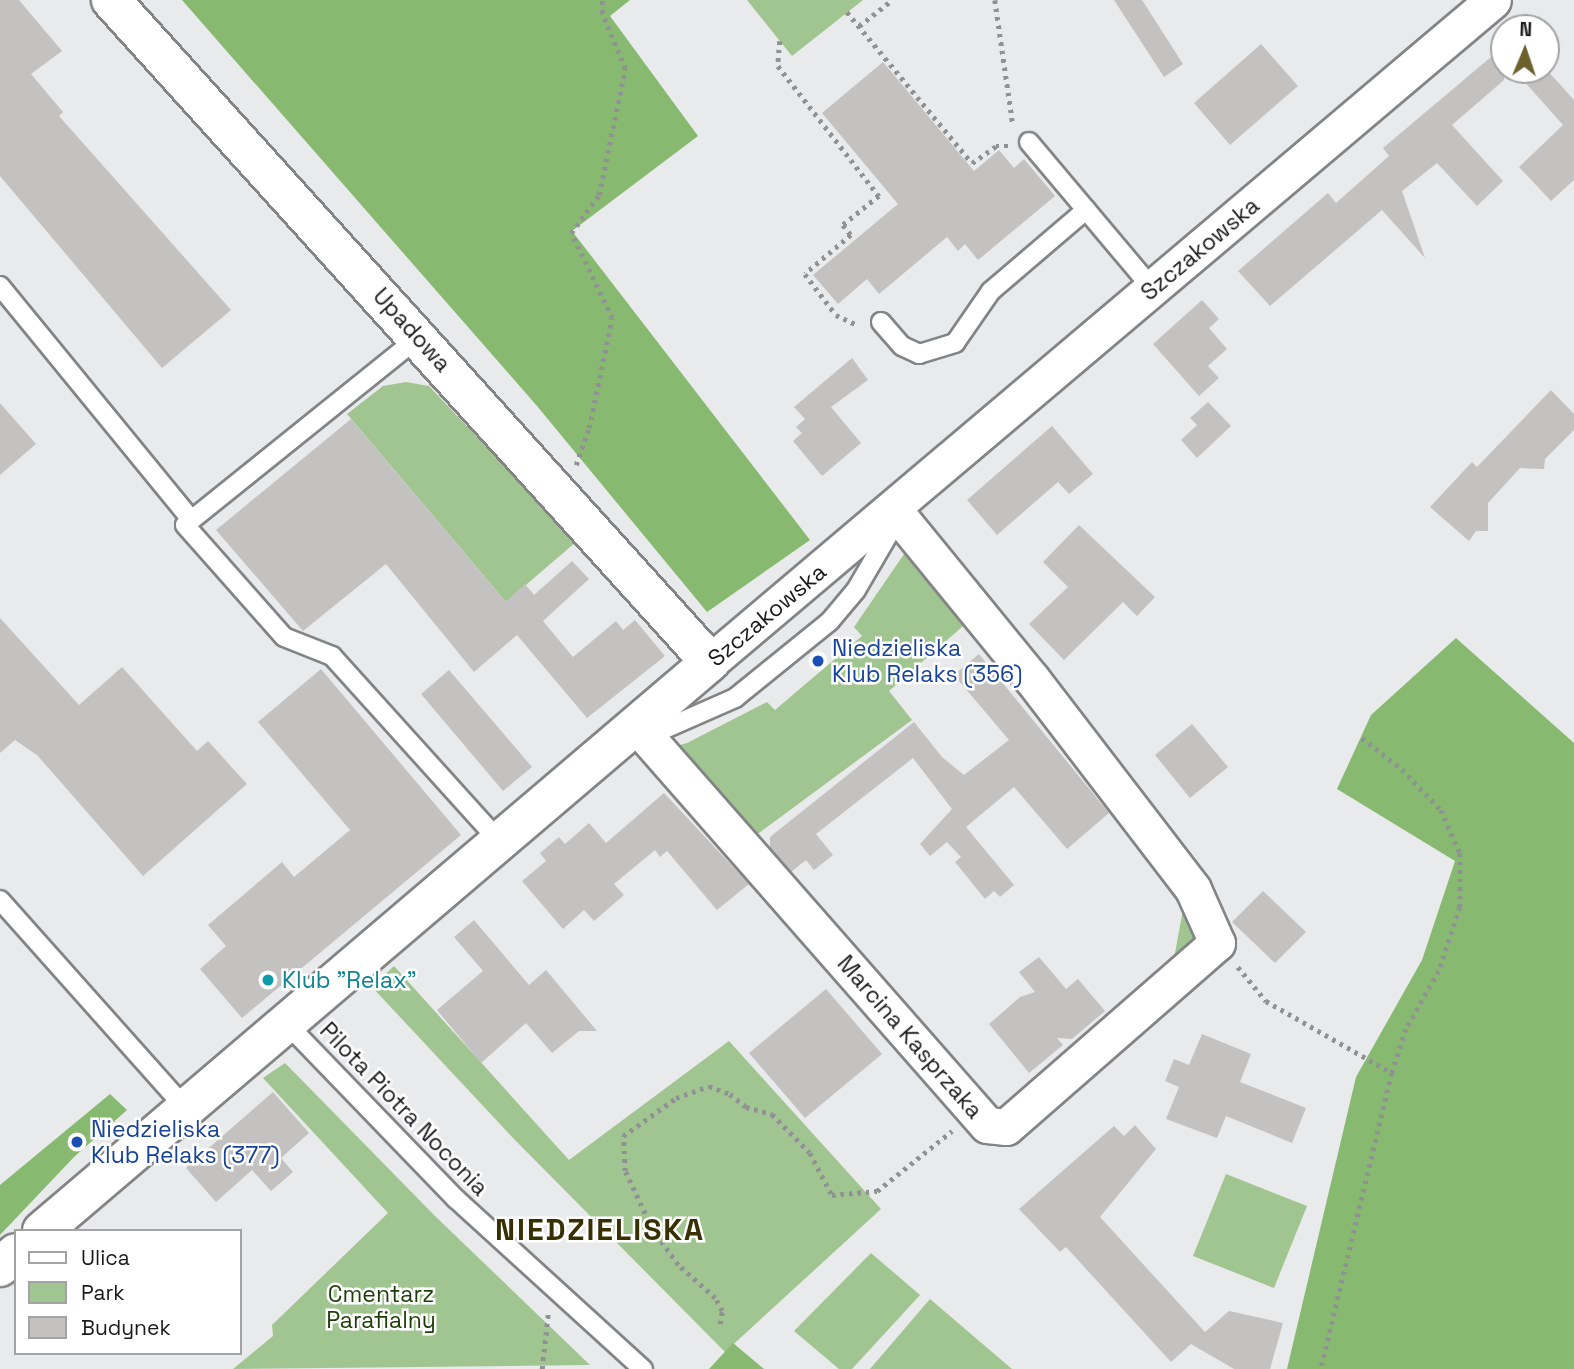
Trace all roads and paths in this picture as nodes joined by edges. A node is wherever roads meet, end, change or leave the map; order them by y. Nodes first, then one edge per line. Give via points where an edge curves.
1 (111, 0) edge
2 (602, 0) edge
3 (892, 0) edge
4 (995, 0) edge
5 (1493, 0) edge
6 (847, 12) dead end
7 (859, 26) junction
8 (780, 41) dead end
9 (1022, 141) joint
10 (966, 157) dead end
11 (1087, 210) junction
12 (0, 286) edge
13 (1153, 289) junction
14 (881, 321) dead end
15 (419, 337) junction
16 (902, 346) junction
17 (550, 485) junction
18 (901, 506) junction
19 (191, 519) junction
20 (710, 662) junction
21 (631, 737) junction
22 (1362, 738) dead end
23 (499, 841) junction
24 (0, 900) edge
25 (1217, 943) junction
26 (286, 1023) junction
27 (1392, 1073) junction
28 (185, 1108) junction
29 (976, 1112) junction
30 (44, 1229) edge
31 (14, 1255) edge
32 (0, 1267) edge
33 (552, 1283) junction
34 (720, 1324) dead end
35 (542, 1369) edge
36 (643, 1369) edge
37 (1321, 1369) edge

1 - 15 street, Upadowa
2 - 17 path via 602,13 625,69 599,195 570,233 612,318 578,463
3 - 7 path
4 - 9 path
5 - 13 street, Szczakowska
6 - 7 path
7 - 10 path
8 - 16 path via 778,66 880,196 844,225 851,235 805,274 836,315
9 - 11 lane
11 - 13 lane
11 - 16 lane via 991,291 955,343 919,354
12 - 19 lane
13 - 18 street, Szczakowska
14 - 16 lane
15 - 17 street, Upadowa
15 - 19 lane
17 - 20 street, Upadowa
18 - 20 street, Szczakowska
18 - 21 lane via 856,590 820,629 735,698
18 - 25 street via 1193,889
19 - 23 lane via 185,525 285,637 332,656
20 - 21 street, Szczakowska
21 - 23 street, Szczakowska
21 - 29 street, Marcina Kasprzaka
22 - 27 path via 1402,769 1441,810 1460,853 1460,907 1439,971 1406,1029
23 - 26 street, Szczakowska
24 - 28 lane
25 - 27 path via 1266,1001
25 - 29 street, Marcina Kasprzaka via 1006,1128 988,1125
26 - 28 street, Szczakowska
26 - 33 lane, Pilota Piotra Noconia via 456,1199
27 - 37 path
28 - 30 street, Szczakowska
29 - 34 path via 877,1191 832,1195 810,1153 772,1114 746,1107 709,1086 667,1103 623,1136 625,1171 652,1229 678,1265 715,1298 722,1311
31 - 32 street
33 - 35 path
33 - 36 lane, Pilota Piotra Noconia

